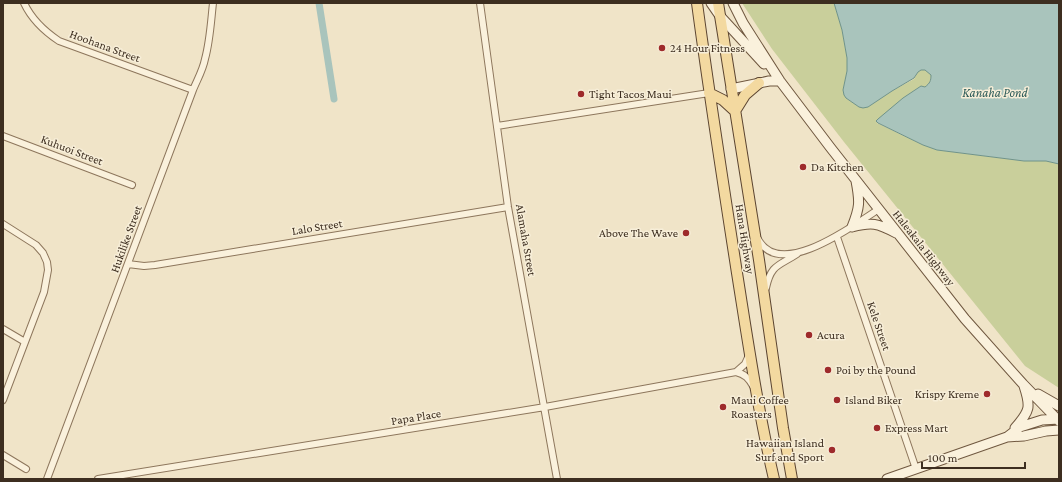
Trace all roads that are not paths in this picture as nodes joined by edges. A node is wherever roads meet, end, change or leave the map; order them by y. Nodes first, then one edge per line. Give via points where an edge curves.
1 (24, 3) edge
2 (213, 3) edge
3 (480, 3) edge
4 (696, 3) edge
5 (711, 3) edge
6 (718, 3) edge
7 (733, 3) edge
8 (720, 16) junction
9 (780, 81) junction
10 (759, 83) junction
11 (731, 89) junction
12 (193, 90) junction
13 (708, 93) junction
14 (735, 111) junction
15 (497, 126) junction
16 (3, 136) edge
17 (856, 180) junction
18 (132, 185) dead end
19 (508, 207) junction
20 (878, 209) junction
21 (3, 224) edge
22 (852, 227) junction
23 (754, 230) junction
24 (899, 234) junction
25 (837, 237) junction
26 (798, 253) junction
27 (128, 264) junction
28 (765, 300) junction
29 (3, 329) edge
30 (24, 342) junction
31 (749, 347) junction
32 (736, 372) junction
33 (1023, 384) junction
34 (756, 391) junction
35 (3, 400) edge
36 (1059, 406) edge
37 (545, 407) junction
38 (1058, 420) edge
39 (1059, 430) edge
40 (1007, 436) junction
41 (3, 455) edge
42 (788, 463) junction
43 (26, 469) dead end
44 (916, 469) junction
45 (47, 479) edge
46 (98, 479) edge
47 (557, 479) edge
48 (774, 479) edge
49 (792, 479) edge
50 (795, 479) edge
51 (887, 479) edge

1 - 12 street, Hoohana Street via 38,24 59,41
2 - 12 street, Hukilike Street via 205,59
3 - 15 street, Alamaha Street
4 - 13 main road, Hana Highway
5 - 8 street, Haleakala Highway
6 - 8 main road, Hana Highway
7 - 9 street, Haleakala Highway
8 - 9 street, Haleakala Highway
8 - 11 main road, Hana Highway
9 - 10 street
9 - 17 street, Haleakala Highway
10 - 11 street
10 - 14 main road via 745,95
11 - 13 main road
11 - 14 main road, Hana Highway
12 - 27 street, Hukilike Street
13 - 14 main road via 723,100
13 - 15 street
13 - 31 main road, Hana Highway
14 - 23 main road, Hana Highway
15 - 19 street, Alamaha Street
16 - 18 street, Kuhuoi Street
17 - 20 street, Haleakala Highway
17 - 22 street via 859,207
19 - 27 street, Lalo Street via 155,265
19 - 37 street, Alamaha Street
20 - 22 street
20 - 24 street, Haleakala Highway
21 - 30 street via 36,245 43,252 47,262 44,292
22 - 24 street via 873,223
22 - 25 street
23 - 26 street via 762,245 769,251 781,254
23 - 28 main road, Hana Highway
24 - 33 street, Haleakala Highway via 965,319
25 - 26 street
25 - 44 street, Kele Street
26 - 28 street via 770,272
27 - 45 street, Hukilike Street
28 - 42 main road, Hana Highway
29 - 30 street
30 - 35 street
31 - 32 street via 746,362
31 - 34 main road, Hana Highway
32 - 34 street via 747,378
32 - 37 street, Papa Place
33 - 36 street
33 - 38 street, Haleakala Highway
33 - 40 street via 1028,400 1027,412
34 - 48 main road, Hana Highway
37 - 46 street, Papa Place
37 - 47 street, Alamaha Street
38 - 40 street via 1042,420 1020,427
39 - 40 street
40 - 44 street
41 - 43 street
42 - 49 main road, Hana Highway
42 - 50 main road
44 - 51 street

